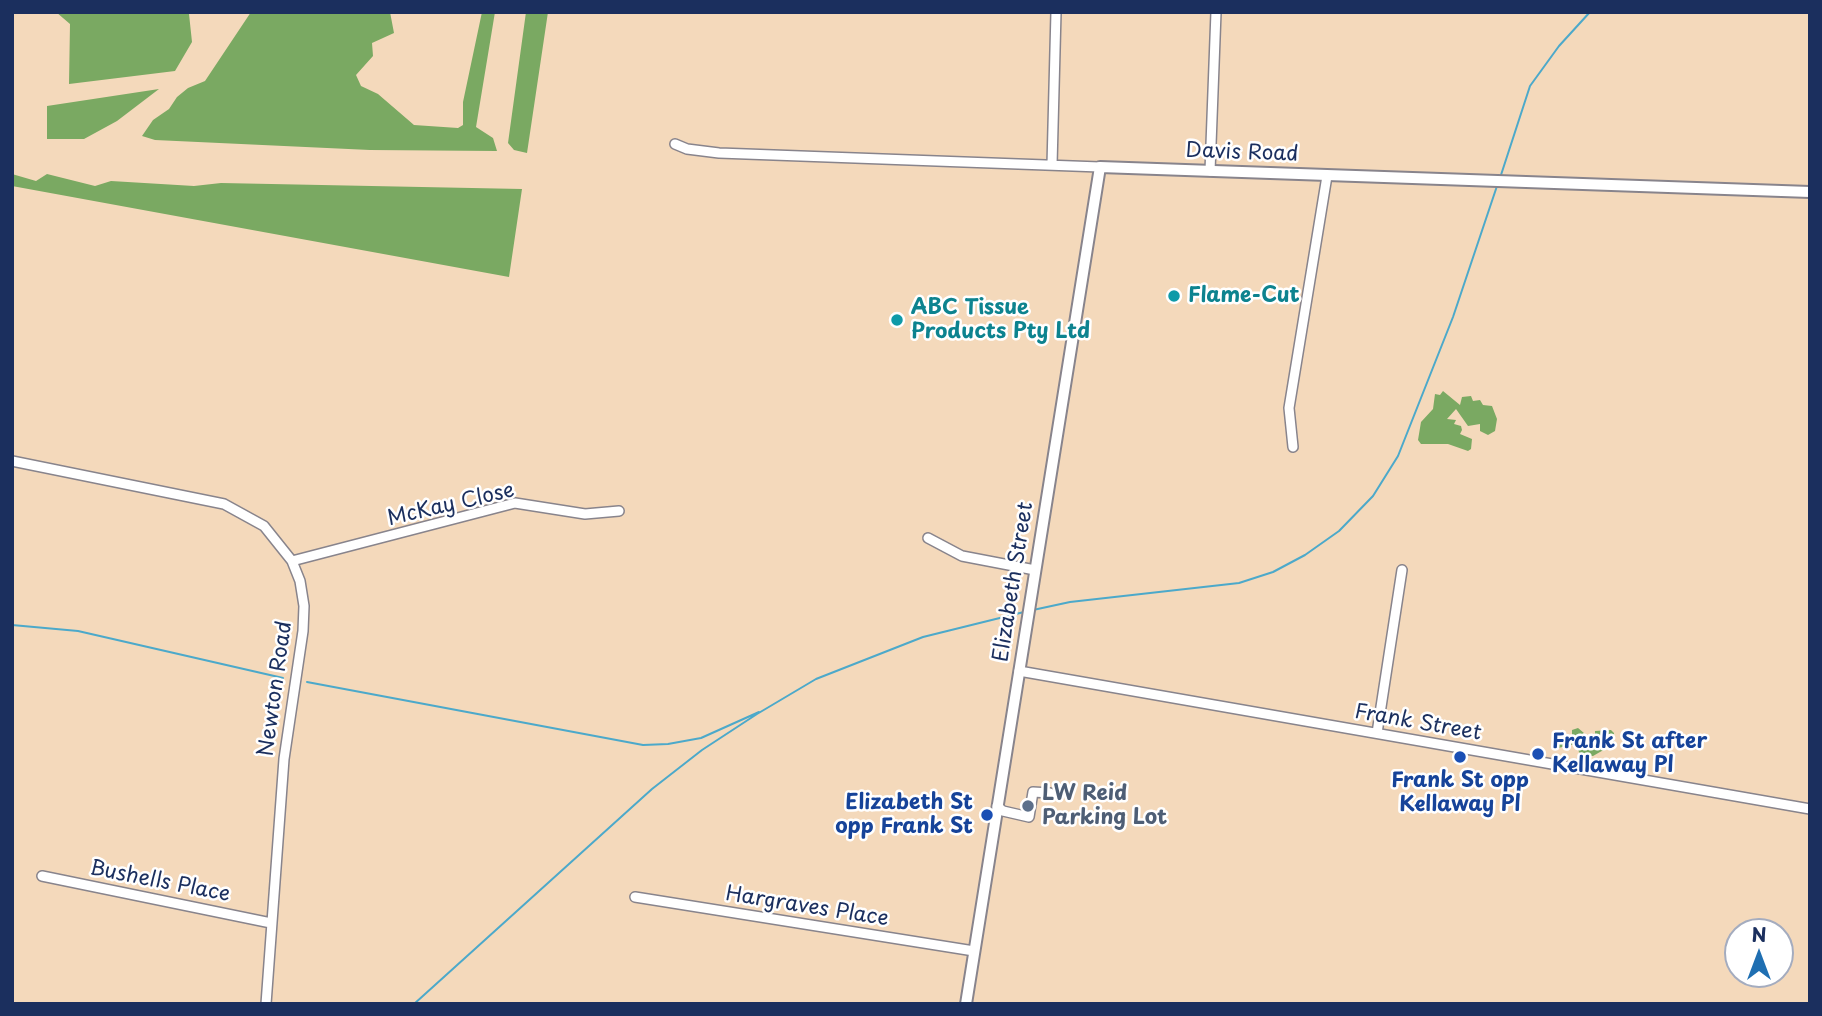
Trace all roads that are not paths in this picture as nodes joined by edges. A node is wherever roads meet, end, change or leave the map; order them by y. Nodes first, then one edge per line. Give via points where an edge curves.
1 (1056, 12) edge
2 (1216, 12) edge
3 (675, 144) dead end
4 (1052, 165) junction
5 (1100, 167) junction
6 (1210, 171) junction
7 (1326, 176) junction
8 (1810, 192) edge
9 (1293, 447) dead end
10 (12, 461) edge
11 (619, 511) dead end
12 (928, 538) dead end
13 (292, 561) junction
14 (1035, 570) junction
15 (1402, 570) dead end
16 (1019, 671) junction
17 (1377, 733) junction
18 (1050, 793) dead end
19 (998, 806) junction
20 (1810, 809) edge
21 (42, 876) dead end
22 (635, 897) dead end
23 (271, 923) junction
24 (974, 951) junction
25 (266, 1004) edge
26 (966, 1004) edge

1 - 4 street
2 - 6 street
3 - 4 street, Davis Road via 719,153
4 - 5 street, Davis Road
5 - 6 street, Davis Road
5 - 14 street, Elizabeth Street
6 - 7 street, Davis Road
7 - 8 street, Davis Road
7 - 9 street via 1289,408
10 - 13 street, Newton Road via 224,504 264,526
11 - 13 street, McKay Close via 585,514 515,503
12 - 14 street via 950,552
13 - 23 street, Newton Road via 304,606 303,631 284,760
14 - 16 street, Elizabeth Street
15 - 17 street
16 - 17 street, Frank Street
16 - 19 street, Elizabeth Street
17 - 20 street, Frank Street
18 - 19 street via 1034,792 1029,817
19 - 24 street, Elizabeth Street
21 - 23 street, Bushells Place
22 - 24 street, Hargraves Place
23 - 25 street, Newton Road
24 - 26 street, Elizabeth Street

